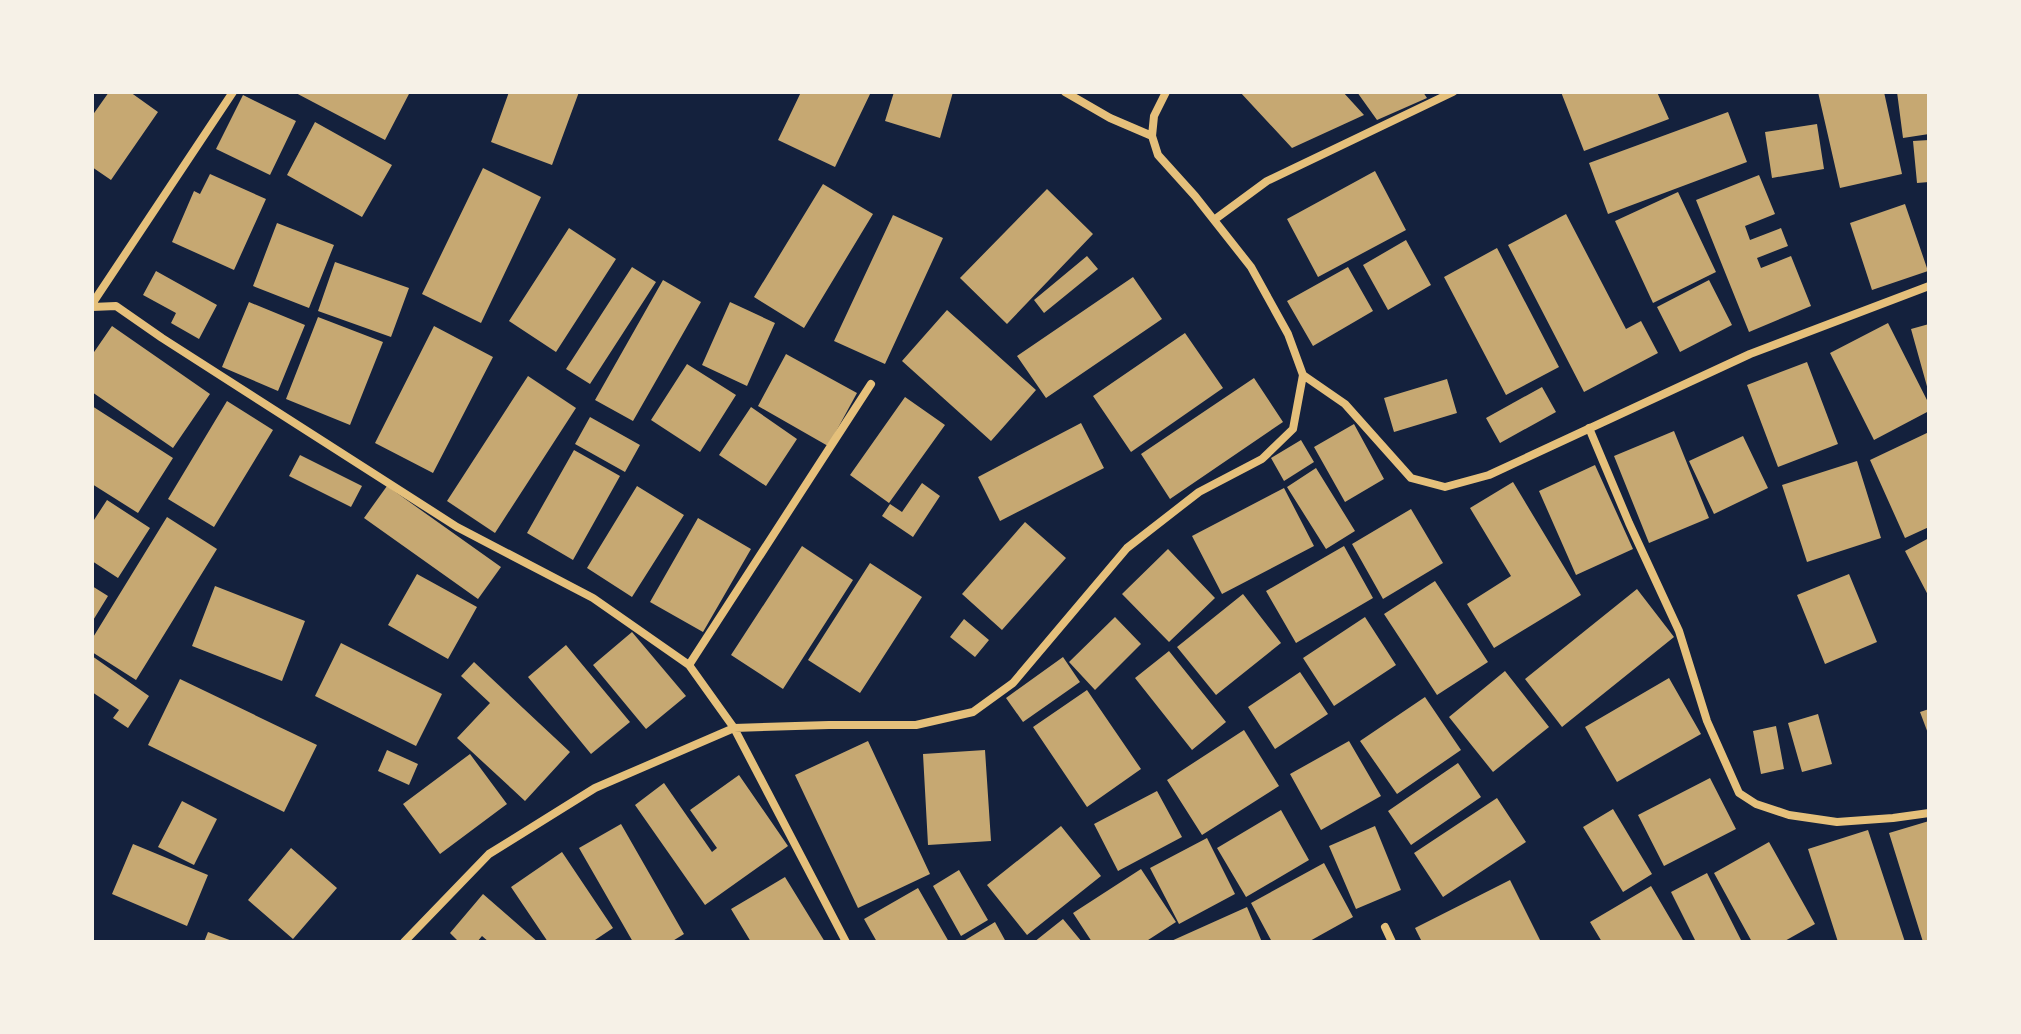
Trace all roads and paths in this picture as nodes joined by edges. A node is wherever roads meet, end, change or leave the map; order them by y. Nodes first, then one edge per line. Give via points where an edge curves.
1 (233, 92) edge
2 (1065, 92) edge
3 (1166, 92) edge
4 (1453, 92) edge
5 (1152, 136) junction
6 (1214, 220) junction
7 (1929, 286) edge
8 (92, 306) edge
9 (1303, 375) junction
10 (871, 384) dead end
11 (1589, 428) junction
12 (689, 665) junction
13 (734, 728) junction
14 (1929, 813) edge
15 (1385, 927) dead end
16 (404, 942) edge
17 (846, 942) edge
18 (1392, 942) edge

1 - 8 street
2 - 5 street
3 - 5 street via 1154,116
4 - 6 street via 1267,181
5 - 6 street via 1158,155
6 - 9 street via 1251,267 1288,334
7 - 11 street via 1750,354
8 - 12 street via 116,306 457,527 593,598
9 - 11 street via 1345,404 1411,478 1445,487 1489,475
9 - 13 street via 1293,429 1262,459 1199,492 1127,548 1013,683 973,712 916,725
10 - 12 street
11 - 14 street via 1679,631 1707,721 1739,793 1789,815 1837,822
12 - 13 street
13 - 16 street via 595,788 489,854
13 - 17 street
15 - 18 street

